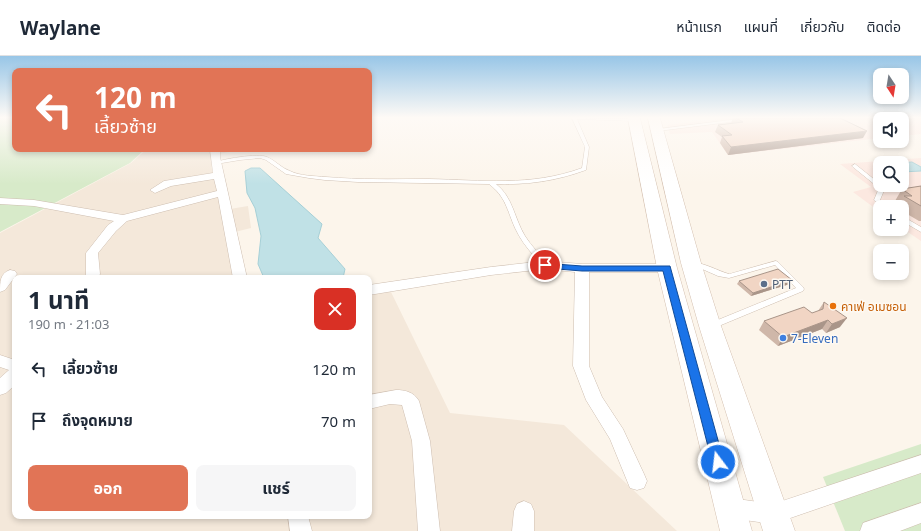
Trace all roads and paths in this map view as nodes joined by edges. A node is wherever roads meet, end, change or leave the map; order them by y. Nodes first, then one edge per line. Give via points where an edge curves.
1 (584, 140) edge
2 (640, 140) edge
3 (659, 140) edge
4 (216, 152) edge
5 (220, 162) junction
6 (855, 166) dead end
7 (218, 175) junction
8 (489, 182) junction
9 (155, 190) dead end
10 (222, 193) junction
11 (877, 200) edge
12 (0, 201) edge
13 (123, 219) junction
14 (909, 222) edge
15 (921, 230) edge
16 (545, 265) junction
17 (679, 266) junction
18 (582, 268) junction
19 (10, 274) dead end
20 (92, 275) edge
21 (239, 275) edge
22 (0, 287) edge
23 (372, 290) edge
24 (710, 326) junction
25 (0, 361) edge
26 (12, 365) edge
27 (12, 378) edge
28 (0, 388) edge
29 (372, 402) edge
30 (921, 464) edge
31 (637, 480) dead end
32 (921, 513) edge
33 (299, 519) edge
34 (733, 519) edge
35 (776, 523) edge
36 (301, 531) edge
37 (429, 531) edge
38 (871, 531) edge

1 - 8 lane via 587,147 584,169 568,176 533,182
2 - 17 main road
3 - 17 main road
4 - 5 street
5 - 7 street
5 - 8 lane via 264,157 280,170 292,174 348,181
6 - 11 lane via 882,188
7 - 9 street via 168,183
7 - 10 street
8 - 16 lane via 502,191 522,235
10 - 13 street
10 - 21 street
12 - 13 street via 34,203
13 - 20 street via 112,228 92,253
14 - 15 lane
16 - 18 street
16 - 23 street
17 - 18 street
17 - 24 main road
17 - 24 lane via 729,276 776,263 801,289
17 - 34 main road
18 - 31 street via 581,366 595,400 617,435
19 - 22 street
24 - 35 main road
25 - 26 street
27 - 28 street
29 - 37 street via 399,397 410,401 421,440
30 - 35 street
32 - 38 street
33 - 36 street
34 - 35 street

